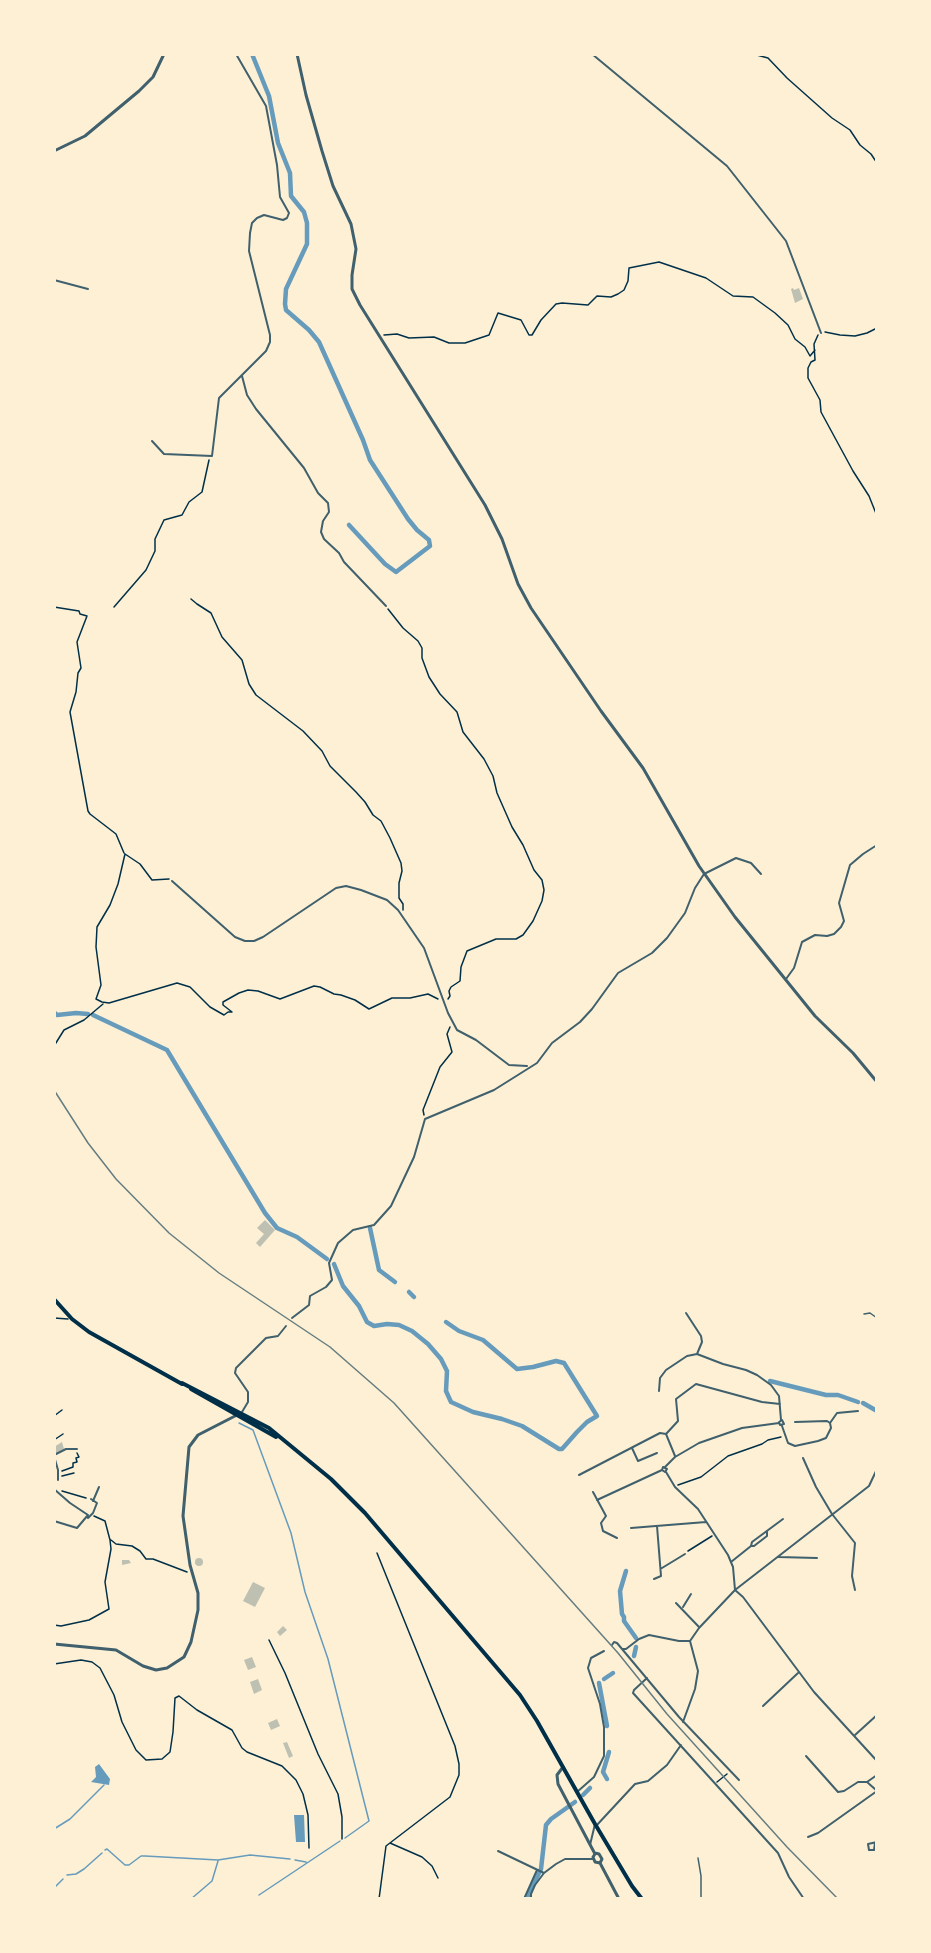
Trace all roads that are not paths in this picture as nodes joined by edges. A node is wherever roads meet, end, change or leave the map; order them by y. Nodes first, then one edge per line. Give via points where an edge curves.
1 (164, 54) edge
2 (236, 54) edge
3 (297, 54) edge
4 (592, 54) edge
5 (54, 151) edge
6 (54, 280) edge
7 (88, 289) dead end
8 (821, 333) road end
9 (242, 375) junction
10 (152, 441) dead end
11 (386, 606) road end
12 (877, 845) edge
13 (704, 873) junction
14 (761, 874) dead end
15 (172, 881) road end
16 (786, 979) junction
17 (530, 1066) junction
18 (877, 1082) edge
19 (54, 1299) edge
20 (686, 1313) dead end
21 (864, 1314) dead end
22 (292, 1318) dead end
23 (877, 1318) edge
24 (286, 1326) dead end
25 (697, 1354) junction
26 (182, 1383) junction
27 (659, 1391) dead end
28 (780, 1404) junction
29 (858, 1411) dead end
30 (240, 1415) junction
31 (795, 1422) dead end
32 (781, 1423) junction
33 (830, 1423) junction
34 (666, 1434) junction
35 (285, 1442) junction
36 (632, 1448) junction
37 (76, 1449) road end
38 (657, 1453) dead end
39 (54, 1456) edge
40 (675, 1457) junction
41 (803, 1458) dead end
42 (665, 1467) junction
43 (877, 1469) edge
44 (662, 1470) junction
45 (666, 1472) junction
46 (579, 1475) dead end
47 (58, 1476) road end
48 (99, 1487) dead end
49 (56, 1488) edge
50 (593, 1492) dead end
51 (597, 1500) junction
52 (832, 1514) junction
53 (90, 1515) junction
54 (783, 1519) dead end
55 (54, 1521) edge
56 (707, 1522) junction
57 (657, 1526) junction
58 (631, 1528) dead end
59 (617, 1538) dead end
60 (685, 1554) road end
61 (777, 1557) junction
62 (817, 1558) dead end
63 (730, 1563) junction
64 (661, 1569) junction
65 (654, 1579) dead end
66 (735, 1590) junction
67 (855, 1590) dead end
68 (691, 1594) dead end
69 (676, 1603) dead end
70 (682, 1608) junction
71 (699, 1628) junction
72 (690, 1641) junction
73 (54, 1644) edge
74 (612, 1645) dead end
75 (622, 1649) junction
76 (604, 1651) dead end
77 (799, 1673) junction
78 (646, 1679) junction
79 (763, 1706) dead end
80 (877, 1715) edge
81 (683, 1722) junction
82 (854, 1736) junction
83 (681, 1745) junction
84 (806, 1756) dead end
85 (877, 1761) edge
86 (563, 1767) junction
87 (877, 1775) edge
88 (739, 1780) dead end
89 (867, 1782) junction
90 (877, 1791) edge
91 (577, 1792) junction
92 (596, 1825) junction
93 (808, 1837) dead end
94 (590, 1845) junction
95 (498, 1851) dead end
96 (594, 1854) junction
97 (594, 1858) junction
98 (698, 1858) dead end
99 (600, 1863) junction
100 (537, 1870) junction
101 (544, 1873) junction
102 (617, 1898) edge
103 (524, 1899) edge
104 (531, 1899) edge
105 (642, 1899) edge
106 (701, 1899) edge
107 (804, 1899) edge

1 - 5 street via 153,77 139,91 85,136
2 - 9 street via 266,106 280,197 289,213 283,220 264,215 252,224 249,251 270,342
3 - 13 street via 333,186 351,224 356,249 352,290 485,505 531,608 643,768
4 - 8 street via 727,166 786,241
6 - 7 street
9 - 10 street via 219,398 212,456 164,454
9 - 11 street via 256,409 328,503 329,512 321,532 324,539
12 - 16 street via 850,865 838,903 844,921 841,927 834,934 815,935 802,942
13 - 14 street via 736,858 751,863
13 - 16 street
13 - 17 street via 685,913 667,938 652,953 618,973 592,1010
15 - 17 street via 235,937 245,941 263,937 336,888 346,886 387,900 399,910 424,948 457,1030 509,1065
16 - 18 street
17 - 22 street via 494,1090 424,1119 414,1157 391,1206 374,1225 354,1230 338,1243 329,1263 332,1281 310,1296 309,1305
19 - 26 main road via 94,1336
20 - 25 street via 701,1336
21 - 23 lane
24 - 30 street via 278,1336 266,1338 236,1368 235,1373 248,1392 248,1402
25 - 27 street via 666,1370 660,1378
25 - 28 street via 757,1375 771,1385
26 - 30 main road
26 - 30 main road
28 - 32 street
28 - 34 street via 696,1383 676,1399 678,1421
29 - 33 street via 837,1413
30 - 35 main road
30 - 35 main road via 269,1428
30 - 73 street via 198,1435 189,1447 183,1516 198,1610 184,1657 172,1666 151,1670 116,1650
31 - 33 street
32 - 33 street via 791,1446 818,1442 830,1433
32 - 40 street via 729,1432
34 - 36 street via 657,1434
34 - 40 street
35 - 86 main road via 365,1513 508,1680
36 - 38 street via 638,1461
36 - 46 street
37 - 39 street via 66,1449
39 - 47 street
40 - 42 street
41 - 52 street
42 - 44 street
42 - 45 street
43 - 52 street via 869,1486
44 - 45 street
44 - 51 street
45 - 56 street
48 - 53 street
49 - 53 street via 70,1503
50 - 51 street
51 - 59 street via 606,1516 601,1523 603,1531
52 - 61 street
52 - 67 street via 856,1546 852,1576
53 - 55 street via 77,1528
54 - 63 street
56 - 57 street
56 - 63 street
57 - 58 street
57 - 64 street
60 - 64 street
61 - 62 street
61 - 66 street
63 - 66 street
64 - 65 street via 661,1576
66 - 71 street
66 - 77 street
68 - 70 street
69 - 70 street
70 - 71 street
71 - 72 street
72 - 75 street via 649,1635
72 - 81 street via 698,1671
74 - 75 street via 616,1642
75 - 78 street
76 - 91 street via 591,1658 588,1668 604,1726 604,1756 594,1777
77 - 79 street
77 - 82 street
78 - 81 street
78 - 83 street via 633,1693
80 - 82 street
81 - 88 street
82 - 85 street
83 - 92 street via 667,1765 648,1781 635,1784
83 - 107 street via 778,1853
84 - 89 street via 838,1792
86 - 91 main road
86 - 94 street via 557,1775 558,1784
87 - 89 street
89 - 90 street
90 - 93 street
91 - 92 main road
92 - 94 street
92 - 105 main road
94 - 96 street
95 - 100 street
96 - 97 street
96 - 99 street via 599,1854
97 - 99 street
97 - 101 street via 566,1859
98 - 106 lane
99 - 102 street
100 - 101 street
100 - 103 street
101 - 104 street

